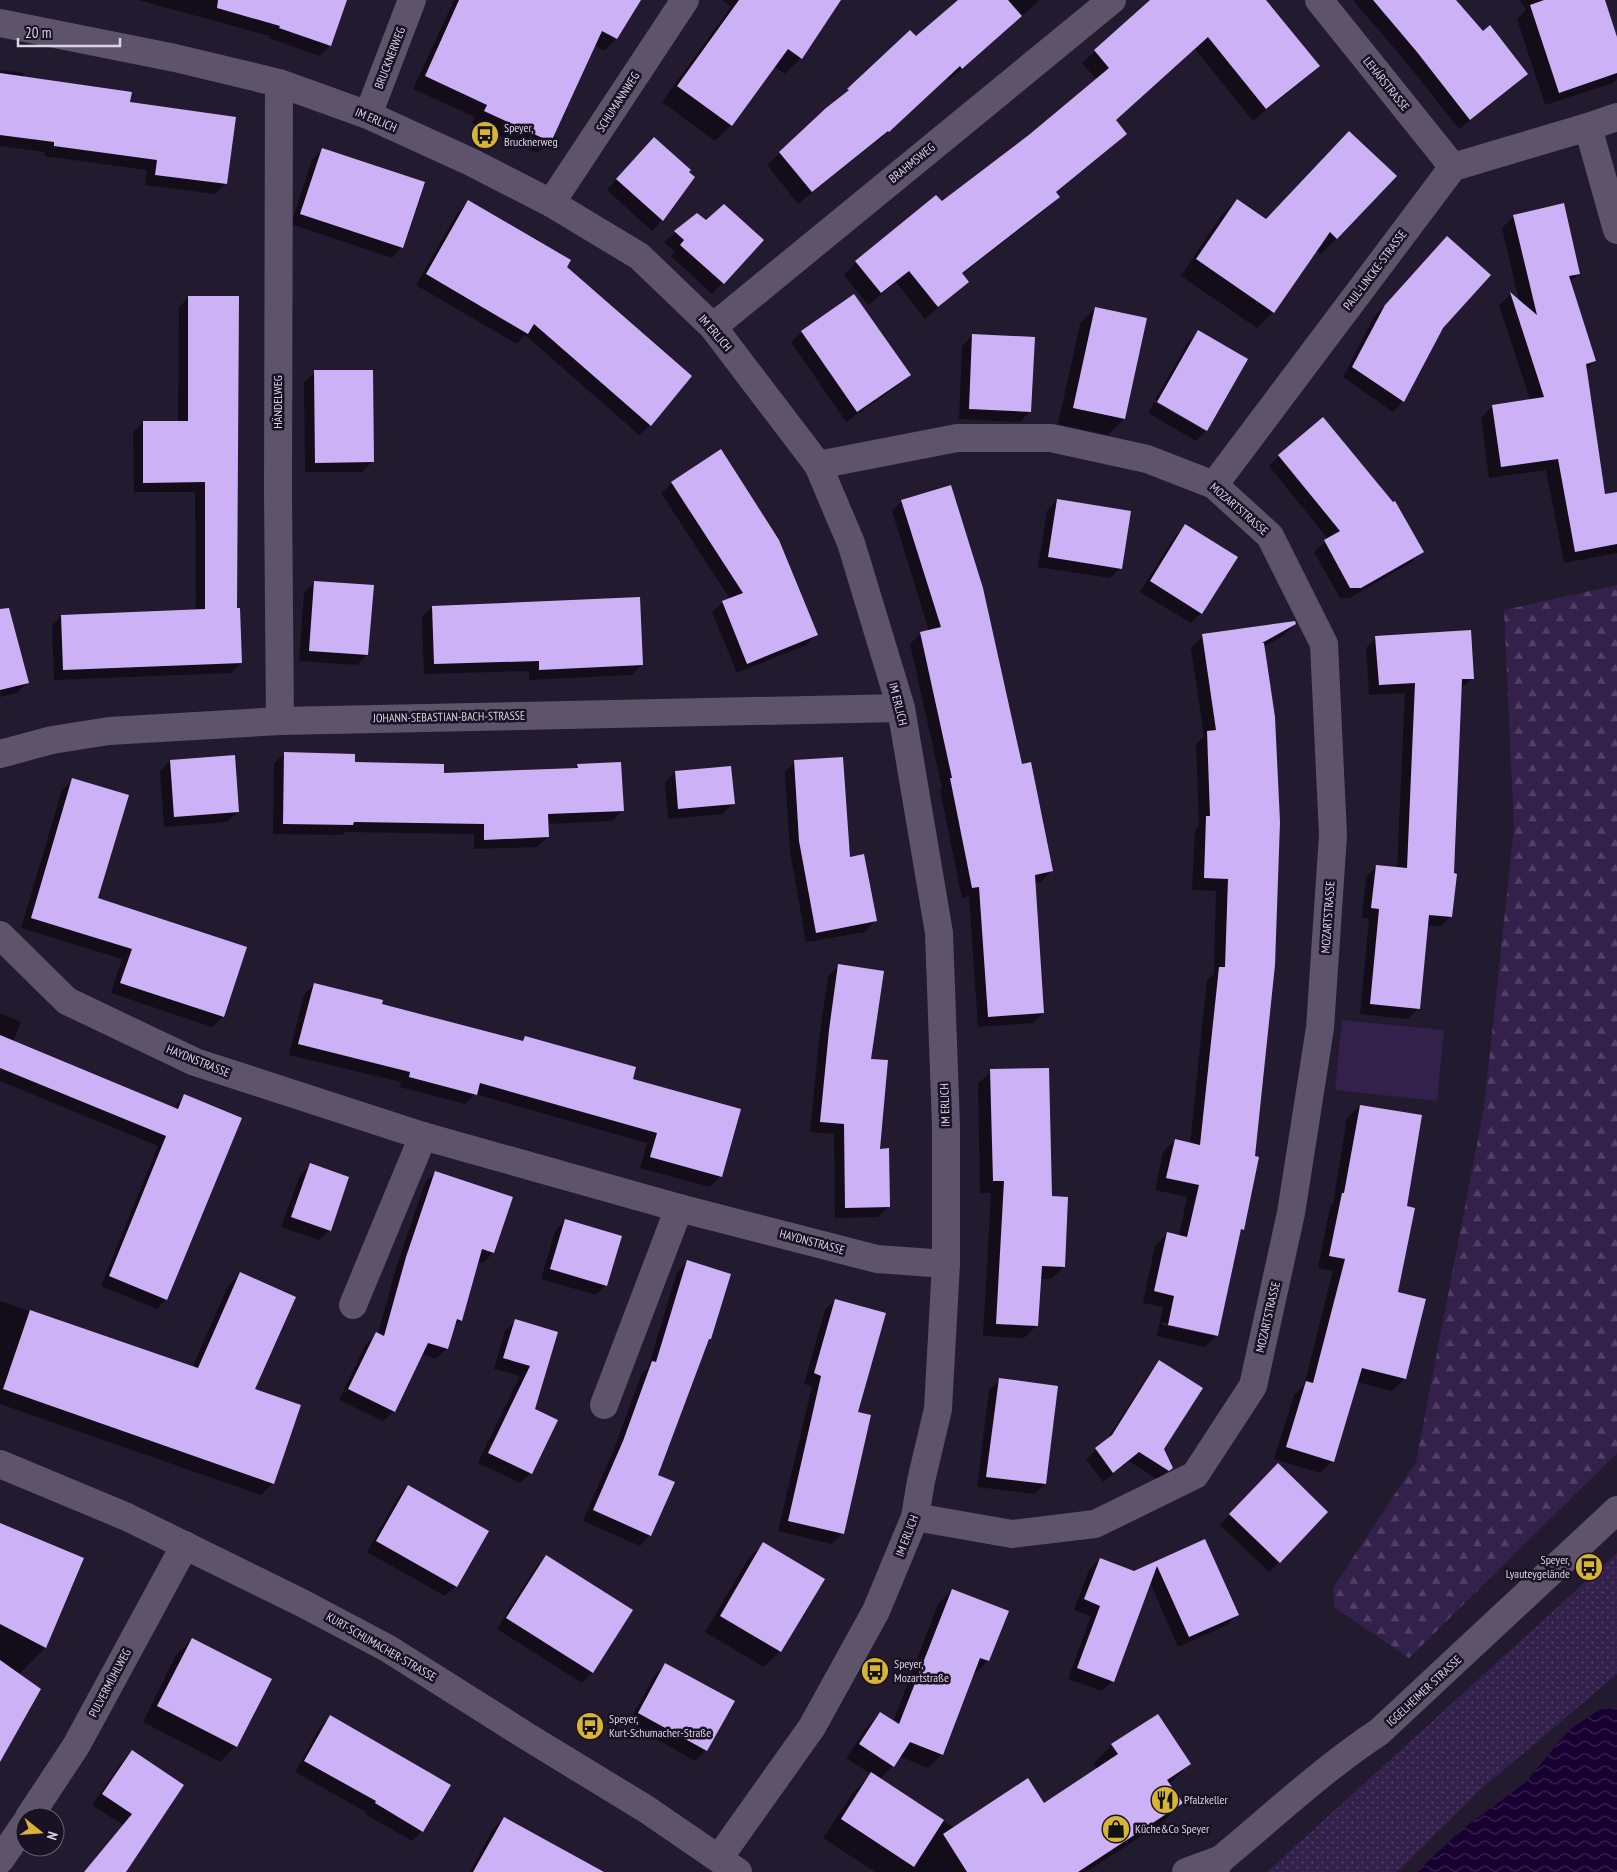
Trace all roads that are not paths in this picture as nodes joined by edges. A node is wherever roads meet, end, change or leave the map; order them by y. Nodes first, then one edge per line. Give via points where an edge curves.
1 (412, 0) edge
2 (685, 0) edge
3 (1112, 0) edge
4 (1319, 0) edge
5 (0, 24) edge
6 (279, 83) junction
7 (368, 115) junction
8 (1617, 117) edge
9 (1588, 127) junction
10 (1453, 167) junction
11 (551, 203) junction
12 (1617, 230) edge
13 (713, 327) junction
14 (818, 465) junction
15 (1214, 485) junction
16 (901, 708) junction
17 (280, 721) junction
18 (0, 754) edge
19 (0, 935) edge
20 (422, 1136) junction
21 (679, 1208) junction
22 (946, 1264) junction
23 (353, 1305) dead end
24 (604, 1405) dead end
25 (0, 1464) edge
26 (1617, 1510) edge
27 (915, 1517) junction
28 (185, 1545) junction
29 (36, 1807) edge
30 (15, 1845) edge
31 (6, 1864) edge
32 (729, 1865) edge
33 (1217, 1866) edge
34 (1186, 1872) edge

1 - 7 street, BRUCKNERWEG
2 - 11 street, SCHUMANNWEG
3 - 13 street, BRAHMSWEG
4 - 10 street, LEHÁRSTRASSE
5 - 6 street, IM ERLICH via 175,58
6 - 7 street, IM ERLICH
6 - 17 street, HÄNDELWEG
7 - 11 street, IM ERLICH
8 - 9 street
9 - 10 street
9 - 12 street
10 - 15 street, PAUL-LINCKE-STRASSE
11 - 13 street, IM ERLICH via 639,256
13 - 14 street, IM ERLICH
14 - 15 street, MOZARTSTRASSE via 956,438 1051,438 1147,459
14 - 16 street, IM ERLICH via 851,544
15 - 27 street, MOZARTSTRASSE via 1270,536 1324,644 1333,835 1320,1028 1291,1213 1253,1386 1194,1475 1095,1524 1012,1534
16 - 17 street, JOHANN-SEBASTIAN-BACH-STRASSE
16 - 22 street, IM ERLICH via 939,933 946,1126
17 - 18 street, JOHANN-SEBASTIAN-BACH-STRASSE via 109,731 52,740
19 - 20 street, HAYDNSTRASSE via 67,1001 195,1062
20 - 21 street, HAYDNSTRASSE
20 - 23 street
21 - 22 street, HAYDNSTRASSE via 878,1259
21 - 24 street
22 - 27 street, IM ERLICH via 938,1408
25 - 28 street, KURT-SCHUMACHER-STRASSE
26 - 33 street, IGGELHEIMER STRASSE via 1379,1732 1313,1782
27 - 32 street, IM ERLICH via 876,1611 812,1728
28 - 29 street, PULVERMÜHLWEG via 76,1746
28 - 32 street, KURT-SCHUMACHER-STRASSE via 387,1648 646,1808
30 - 31 street
33 - 34 street, IGGELHEIMER STRASSE

